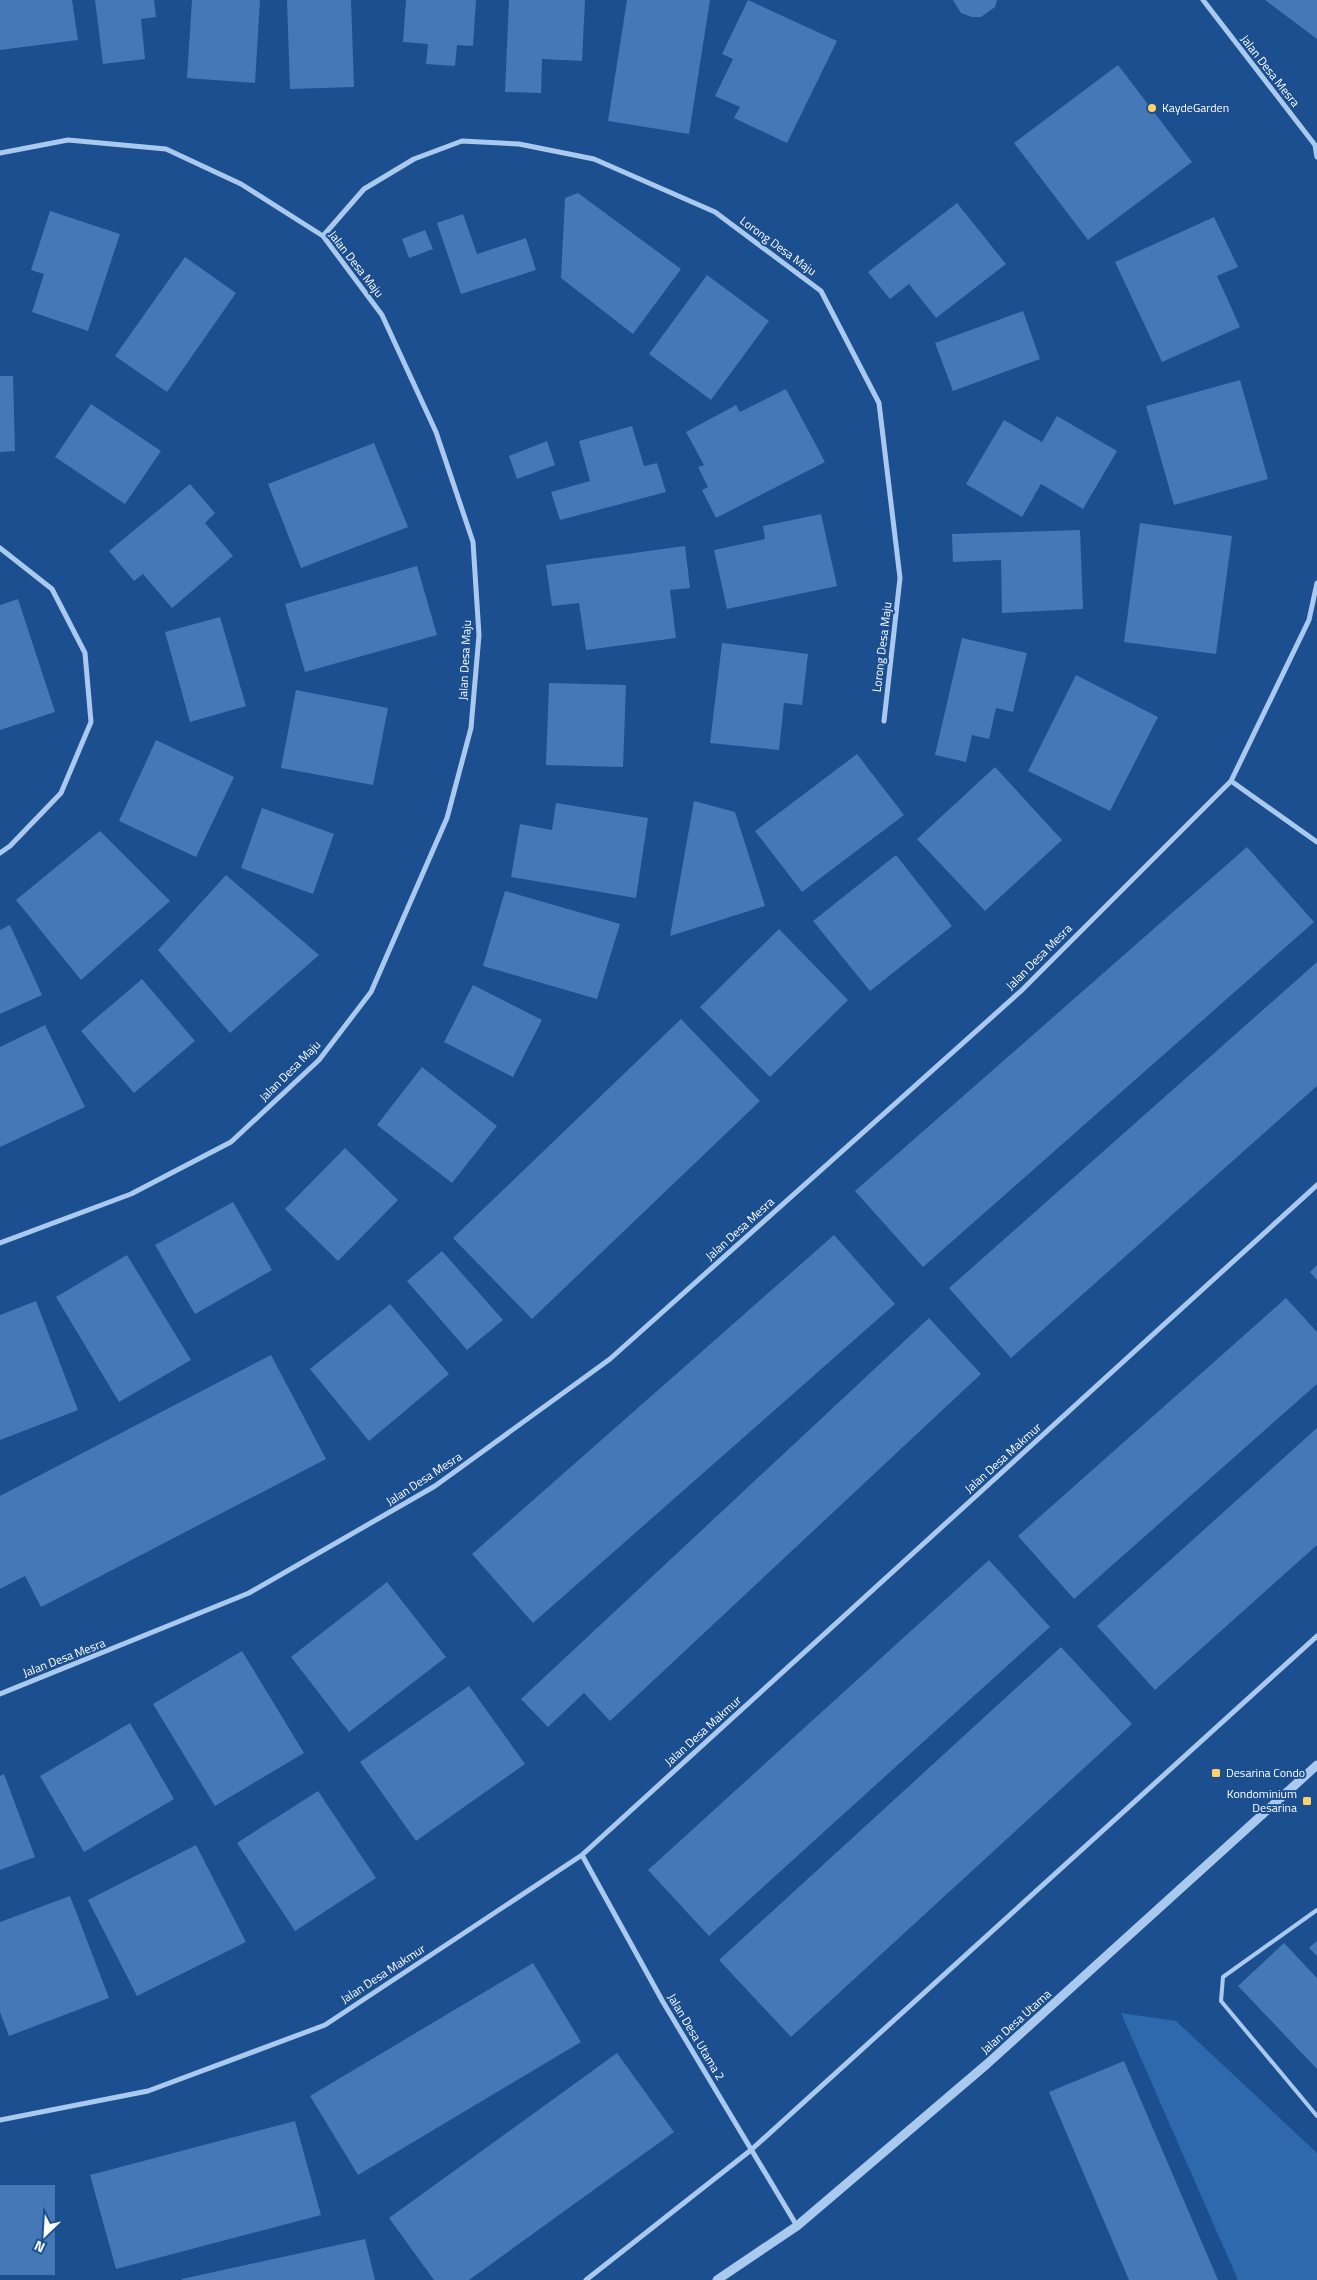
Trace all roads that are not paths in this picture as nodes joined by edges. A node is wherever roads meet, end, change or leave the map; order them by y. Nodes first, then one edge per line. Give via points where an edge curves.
1 (1202, 0) edge
2 (1316, 144) edge
3 (0, 153) edge
4 (1317, 157) edge
5 (323, 236) junction
6 (0, 548) edge
7 (1317, 583) edge
8 (884, 721) dead end
9 (1232, 780) junction
10 (1317, 842) edge
11 (0, 853) edge
12 (1317, 1185) edge
13 (0, 1243) edge
14 (1317, 1636) edge
15 (0, 1694) edge
16 (1317, 1765) edge
17 (582, 1855) junction
18 (1317, 1910) edge
19 (1317, 2116) edge
20 (0, 2120) edge
21 (752, 2150) junction
22 (797, 2226) junction
23 (586, 2280) edge
24 (717, 2280) edge

1 - 2 street, Jalan Desa Mesra
2 - 4 street, Jalan Desa Mesra
3 - 5 street, Jalan Desa Maju via 68,140 166,149 240,184
5 - 8 street, Lorong Desa Maju via 364,189 414,159 462,141 519,144 594,159 714,212 821,291 879,403 900,578
5 - 13 street, Jalan Desa Maju via 382,315 436,432 473,542 479,635 472,718 447,818 371,992 319,1060 231,1142 131,1194
6 - 11 street via 52,589 85,653 91,722 61,793
7 - 9 street, Jalan Desa Mesra via 1309,620
9 - 10 street
9 - 15 street, Jalan Desa Mesra via 1021,991 610,1359 434,1486 249,1594
12 - 17 street, Jalan Desa Makmur
14 - 21 street
16 - 22 street, Jalan Desa Utama via 1024,2032
17 - 20 street, Jalan Desa Makmur via 325,2025 148,2091
17 - 21 street, Jalan Desa Utama 2 via 663,2002
18 - 19 lane via 1223,1977 1221,2001
21 - 22 street, Jalan Desa Utama 2
21 - 23 street
22 - 24 street, Jalan Desa Utama

